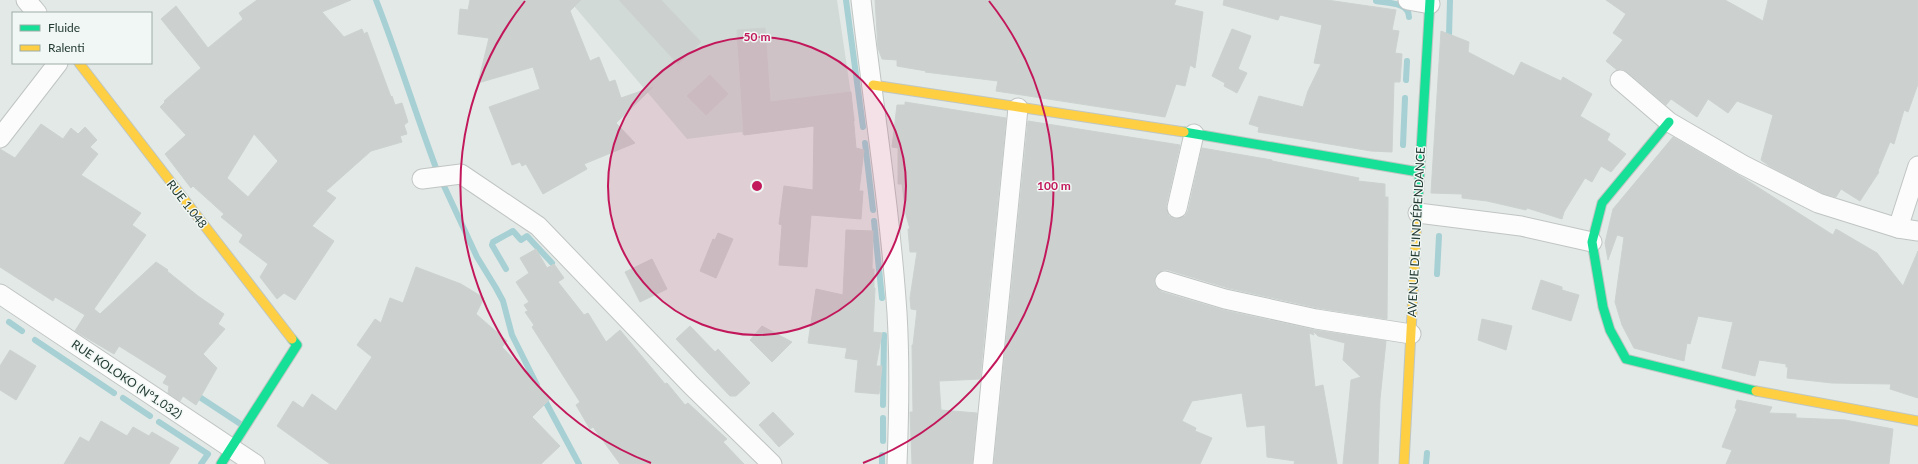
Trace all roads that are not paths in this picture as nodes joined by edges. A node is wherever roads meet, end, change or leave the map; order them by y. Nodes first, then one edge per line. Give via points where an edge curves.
1 (26, 0) edge
2 (861, 0) edge
3 (1408, 0) edge
4 (1430, 2) edge
5 (36, 12) edge
6 (57, 64) edge
7 (79, 64) edge
8 (1620, 80) dead end
9 (873, 85) junction
10 (1018, 108) junction
11 (1669, 122) junction
12 (1194, 134) junction
13 (0, 138) edge
14 (1918, 166) edge
15 (1419, 172) junction
16 (422, 179) dead end
17 (1177, 208) dead end
18 (1418, 213) junction
19 (1898, 228) junction
20 (1918, 231) edge
21 (1592, 242) junction
22 (1165, 281) dead end
23 (0, 294) edge
24 (1411, 334) junction
25 (1918, 421) edge
26 (231, 448) junction
27 (221, 464) edge
28 (255, 464) edge
29 (772, 464) edge
30 (897, 464) edge
31 (983, 464) edge
32 (1404, 464) edge

1 - 5 street
2 - 9 street
3 - 4 street
4 - 15 street, AVENUE DE L'INDÉPENDANCE
6 - 13 street
7 - 26 street, RUE 1.048 via 297,345
8 - 11 street
9 - 10 street
9 - 30 street via 897,313
10 - 12 street
10 - 31 street
11 - 19 street via 1743,165 1818,203
11 - 21 street via 1602,203
12 - 15 street
12 - 17 street
14 - 19 street
15 - 18 street, AVENUE DE L'INDÉPENDANCE
16 - 29 street via 461,174 538,226 691,385
18 - 21 street via 1521,226
18 - 24 street, AVENUE DE L'INDÉPENDANCE
19 - 20 street
21 - 25 street via 1606,319 1626,359 1735,387
22 - 24 street via 1263,308
23 - 26 street, RUE KOLOKO (N°1.032)
24 - 32 street, AVENUE DE L'INDÉPENDANCE
26 - 27 street
26 - 28 street, RUE KOLOKO (N°1.032)

